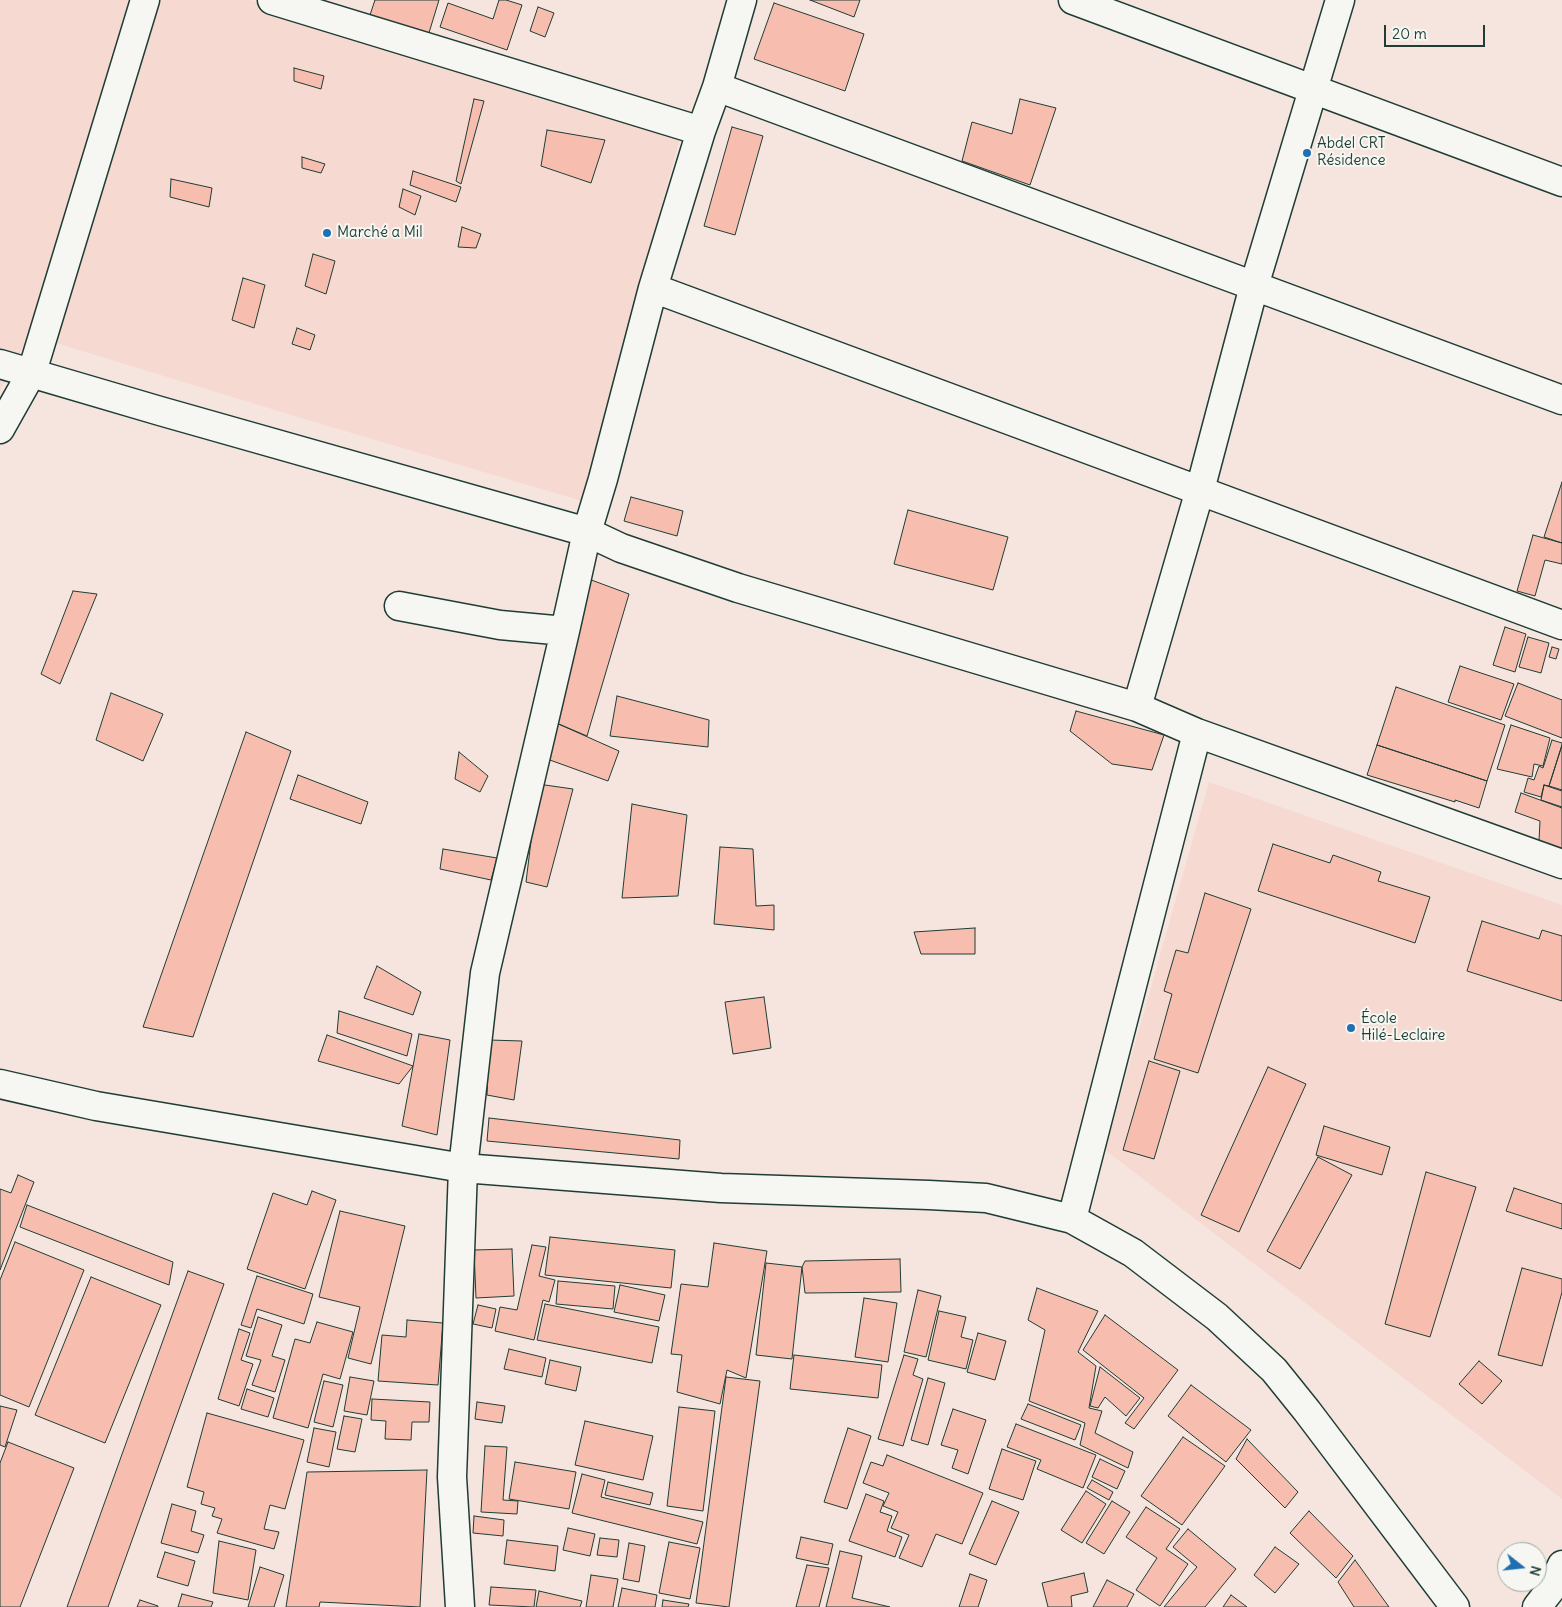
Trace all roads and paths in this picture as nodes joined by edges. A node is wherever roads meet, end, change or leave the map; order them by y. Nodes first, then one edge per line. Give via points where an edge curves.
1 (145, 0) edge
2 (272, 0) edge
3 (742, 0) edge
4 (1073, 0) edge
5 (1340, 0) edge
6 (717, 87) junction
7 (1313, 88) junction
8 (701, 131) junction
9 (1562, 182) edge
10 (1254, 286) junction
11 (653, 288) junction
12 (0, 364) edge
13 (32, 372) junction
14 (1562, 400) edge
15 (0, 429) edge
16 (1200, 490) junction
17 (587, 532) junction
18 (399, 606) dead end
19 (1562, 625) edge
20 (566, 631) junction
21 (1138, 707) junction
22 (1197, 733) junction
23 (1562, 864) edge
24 (0, 1084) edge
25 (463, 1168) junction
26 (1072, 1219) junction
27 (460, 1607) edge
28 (1455, 1607) edge

1 - 13 street
2 - 8 street
3 - 6 street
4 - 7 street
5 - 7 street
6 - 8 street
6 - 10 street
7 - 9 street
7 - 10 street
8 - 11 street
10 - 14 street
10 - 16 street
11 - 16 street
11 - 17 street
12 - 13 street
13 - 15 street
13 - 17 street
16 - 19 street
16 - 21 street
17 - 20 street
17 - 21 street via 621,548 738,588
18 - 20 street via 500,624
20 - 25 street via 485,972
21 - 22 street
22 - 23 street
22 - 26 street
24 - 25 street via 96,1106
25 - 26 street via 720,1188 986,1198
25 - 27 street via 452,1477
26 - 28 street via 1133,1252 1217,1317 1274,1370

